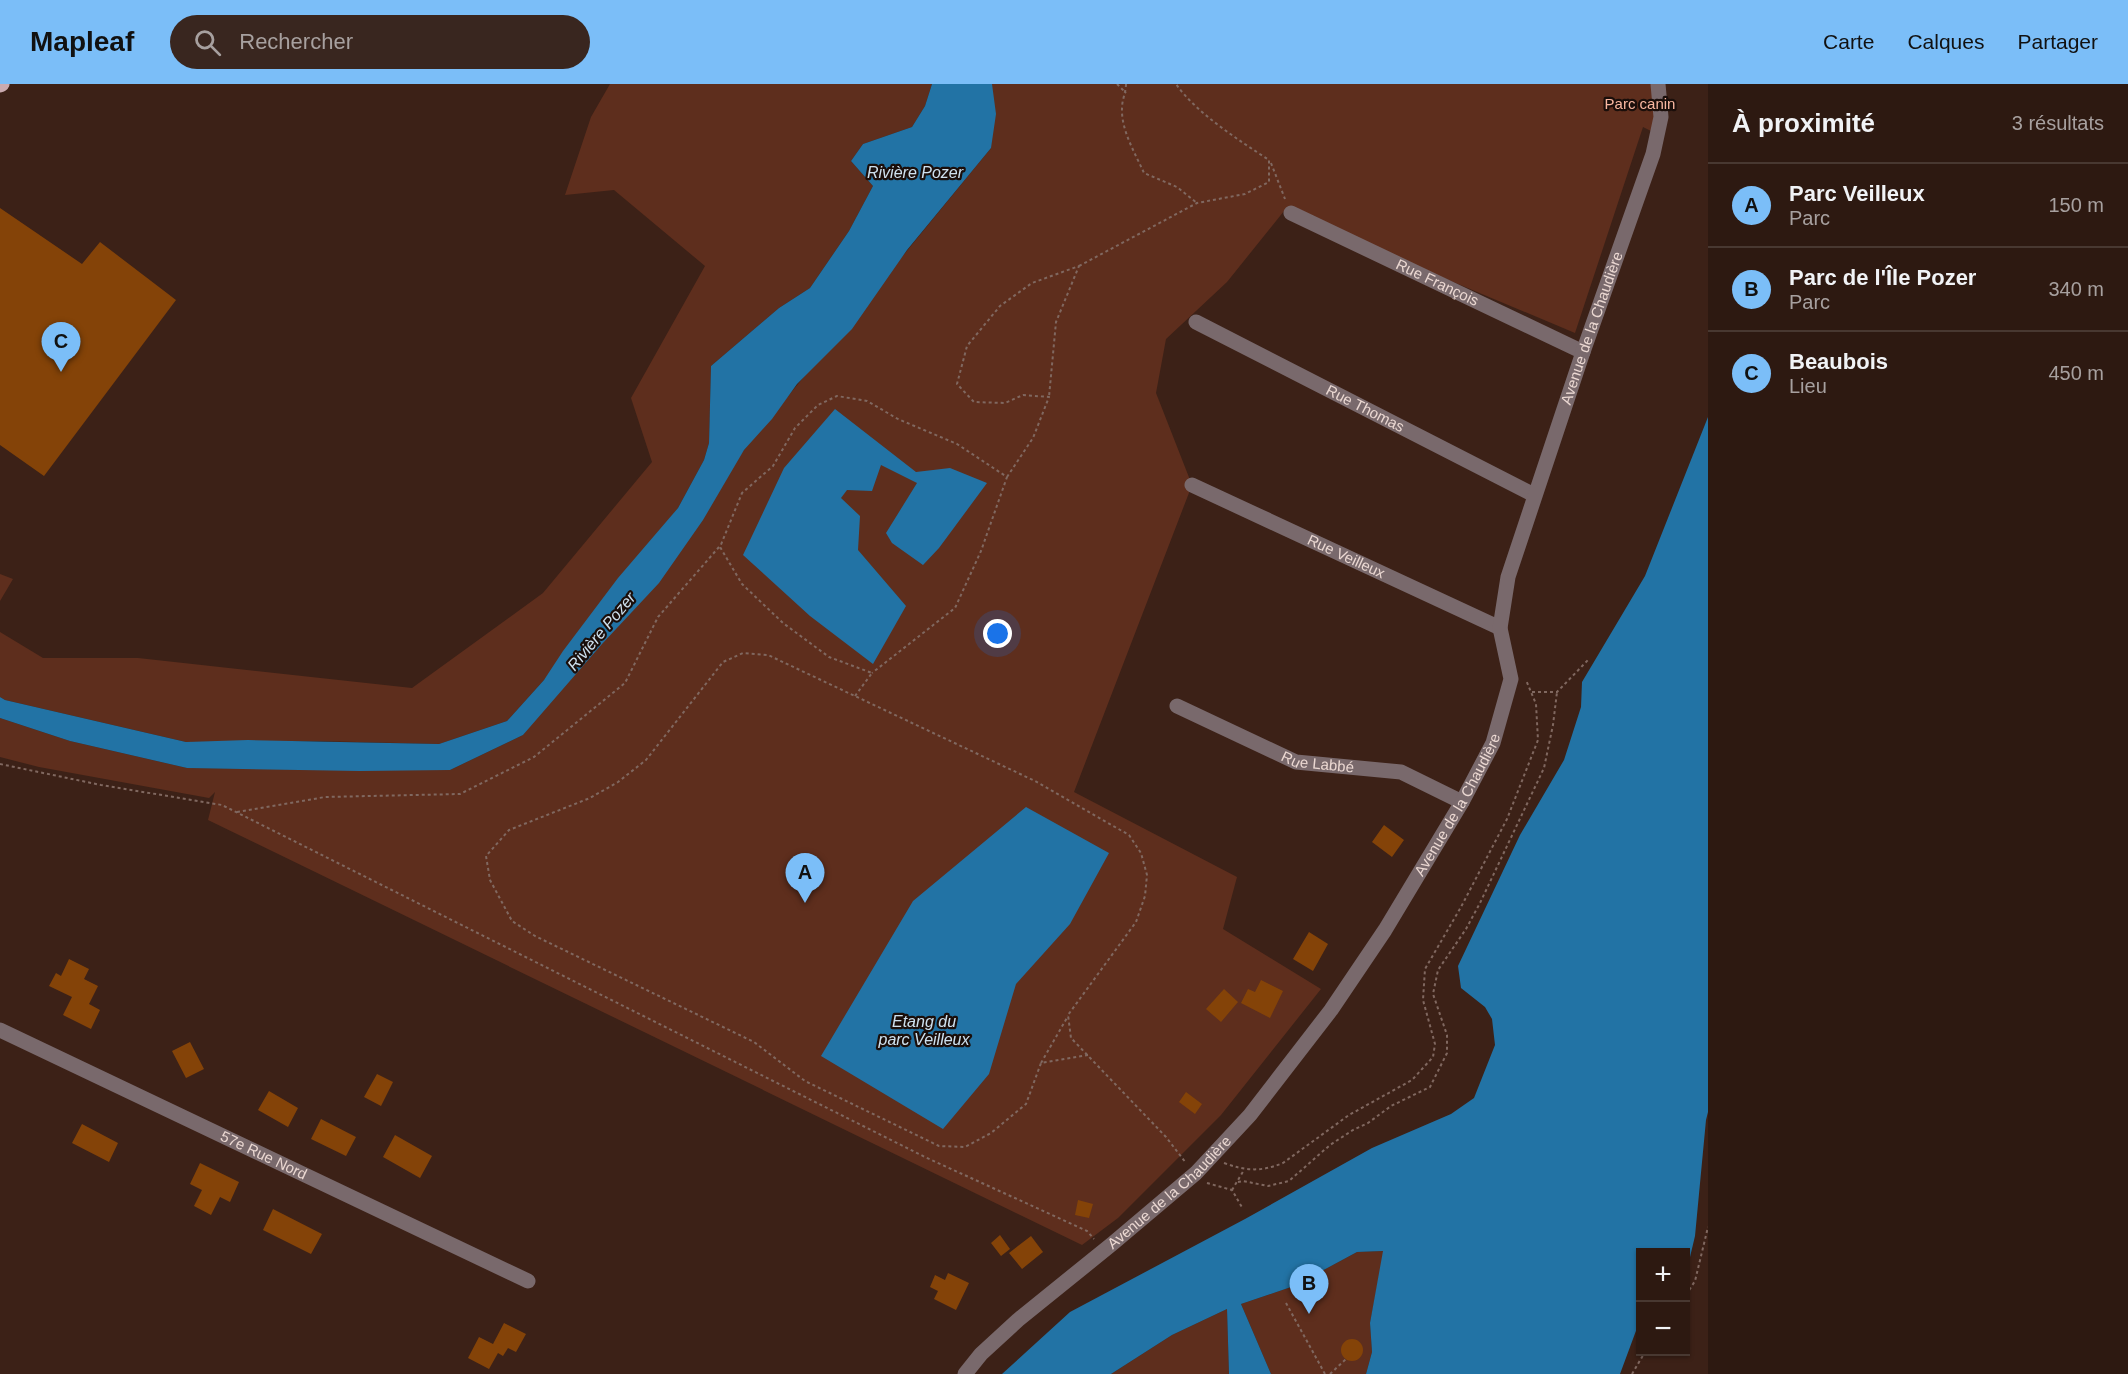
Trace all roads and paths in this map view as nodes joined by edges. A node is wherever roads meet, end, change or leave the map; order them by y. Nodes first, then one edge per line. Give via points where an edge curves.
1 (1117, 84) edge
2 (1126, 84) edge
3 (1176, 84) edge
4 (1658, 84) edge
5 (1126, 93) junction
6 (1269, 160) junction
7 (1197, 203) junction
8 (1291, 213) joint
9 (1079, 266) junction
10 (1196, 322) dead end
11 (1583, 352) junction
12 (1049, 397) junction
13 (1007, 477) junction
14 (1192, 485) dead end
15 (1534, 495) junction
16 (720, 547) junction
17 (1500, 628) junction
18 (1589, 659) dead end
19 (872, 673) junction
20 (1557, 692) junction
21 (855, 696) junction
22 (1177, 706) dead end
23 (0, 764) edge
24 (1461, 802) junction
25 (237, 812) junction
26 (1068, 1015) junction
27 (0, 1030) edge
28 (1088, 1055) junction
29 (1041, 1064) junction
30 (1188, 1165) dead end
31 (1202, 1181) dead end
32 (1238, 1182) junction
33 (1232, 1190) junction
34 (1243, 1209) dead end
35 (1708, 1227) edge
36 (1104, 1251) junction
37 (528, 1281) dead end
38 (1690, 1289) edge
39 (1287, 1303) dead end
40 (1643, 1356) edge
41 (1346, 1359) dead end
42 (965, 1374) edge
43 (1325, 1374) edge
44 (1330, 1374) edge
45 (1632, 1374) edge

1 - 5 path
2 - 5 path
3 - 6 path via 1212,119
4 - 11 street, Avenue de la Chaudière via 1661,117 1653,154
5 - 7 path via 1122,107 1126,133 1144,172 1177,187
6 - 7 path via 1269,182 1245,194
6 - 8 path
7 - 9 path
8 - 11 street, Rue François
9 - 12 path via 1056,322
9 - 12 path via 1032,283 1000,306 967,346 957,384 974,402 1005,404 1023,395
10 - 15 street, Rue Thomas
11 - 15 street, Avenue de la Chaudière
12 - 13 path via 1034,438
13 - 16 path via 957,444 867,401 837,396 818,405 795,428 773,466 742,493
13 - 19 path via 981,551 955,608
14 - 17 street, Rue Veilleux
15 - 17 street, Avenue de la Chaudière via 1509,577
16 - 19 path via 742,584 783,623 829,657
16 - 25 path via 658,617 626,683 534,757 460,794 325,797
17 - 24 street, Avenue de la Chaudière via 1511,679 1493,743
18 - 20 path
19 - 21 path
20 - 32 path via 1544,768 1480,903 1438,970 1433,994 1446,1035 1447,1053 1430,1087 1345,1135 1289,1181 1268,1186
20 - 32 path via 1532,692 1538,740 1507,819 1425,969 1423,999 1435,1044 1433,1057 1413,1080 1349,1115 1283,1163 1244,1170
21 - 26 path via 1035,781 1129,835 1141,853 1147,874 1145,896 1136,922
21 - 29 path via 768,655 743,653 723,662 646,760 618,782 590,798 509,830 486,856 490,880 512,921 535,936 754,1042 805,1081 939,1146 965,1148 991,1133 1026,1104
22 - 24 street, Rue Labbé via 1296,762 1401,772
23 - 25 path via 222,805
24 - 36 street, Avenue de la Chaudière via 1337,1002 1250,1114 1196,1173
25 - 36 path via 925,1157 1087,1231
26 - 28 path via 1071,1038
26 - 29 path
27 - 37 street, 57e Rue Nord
28 - 29 path
28 - 30 path
31 - 33 path
32 - 33 path
33 - 34 path
35 - 38 path
36 - 42 street, Avenue de la Chaudière via 1018,1320
39 - 43 path
40 - 45 path
41 - 44 path

